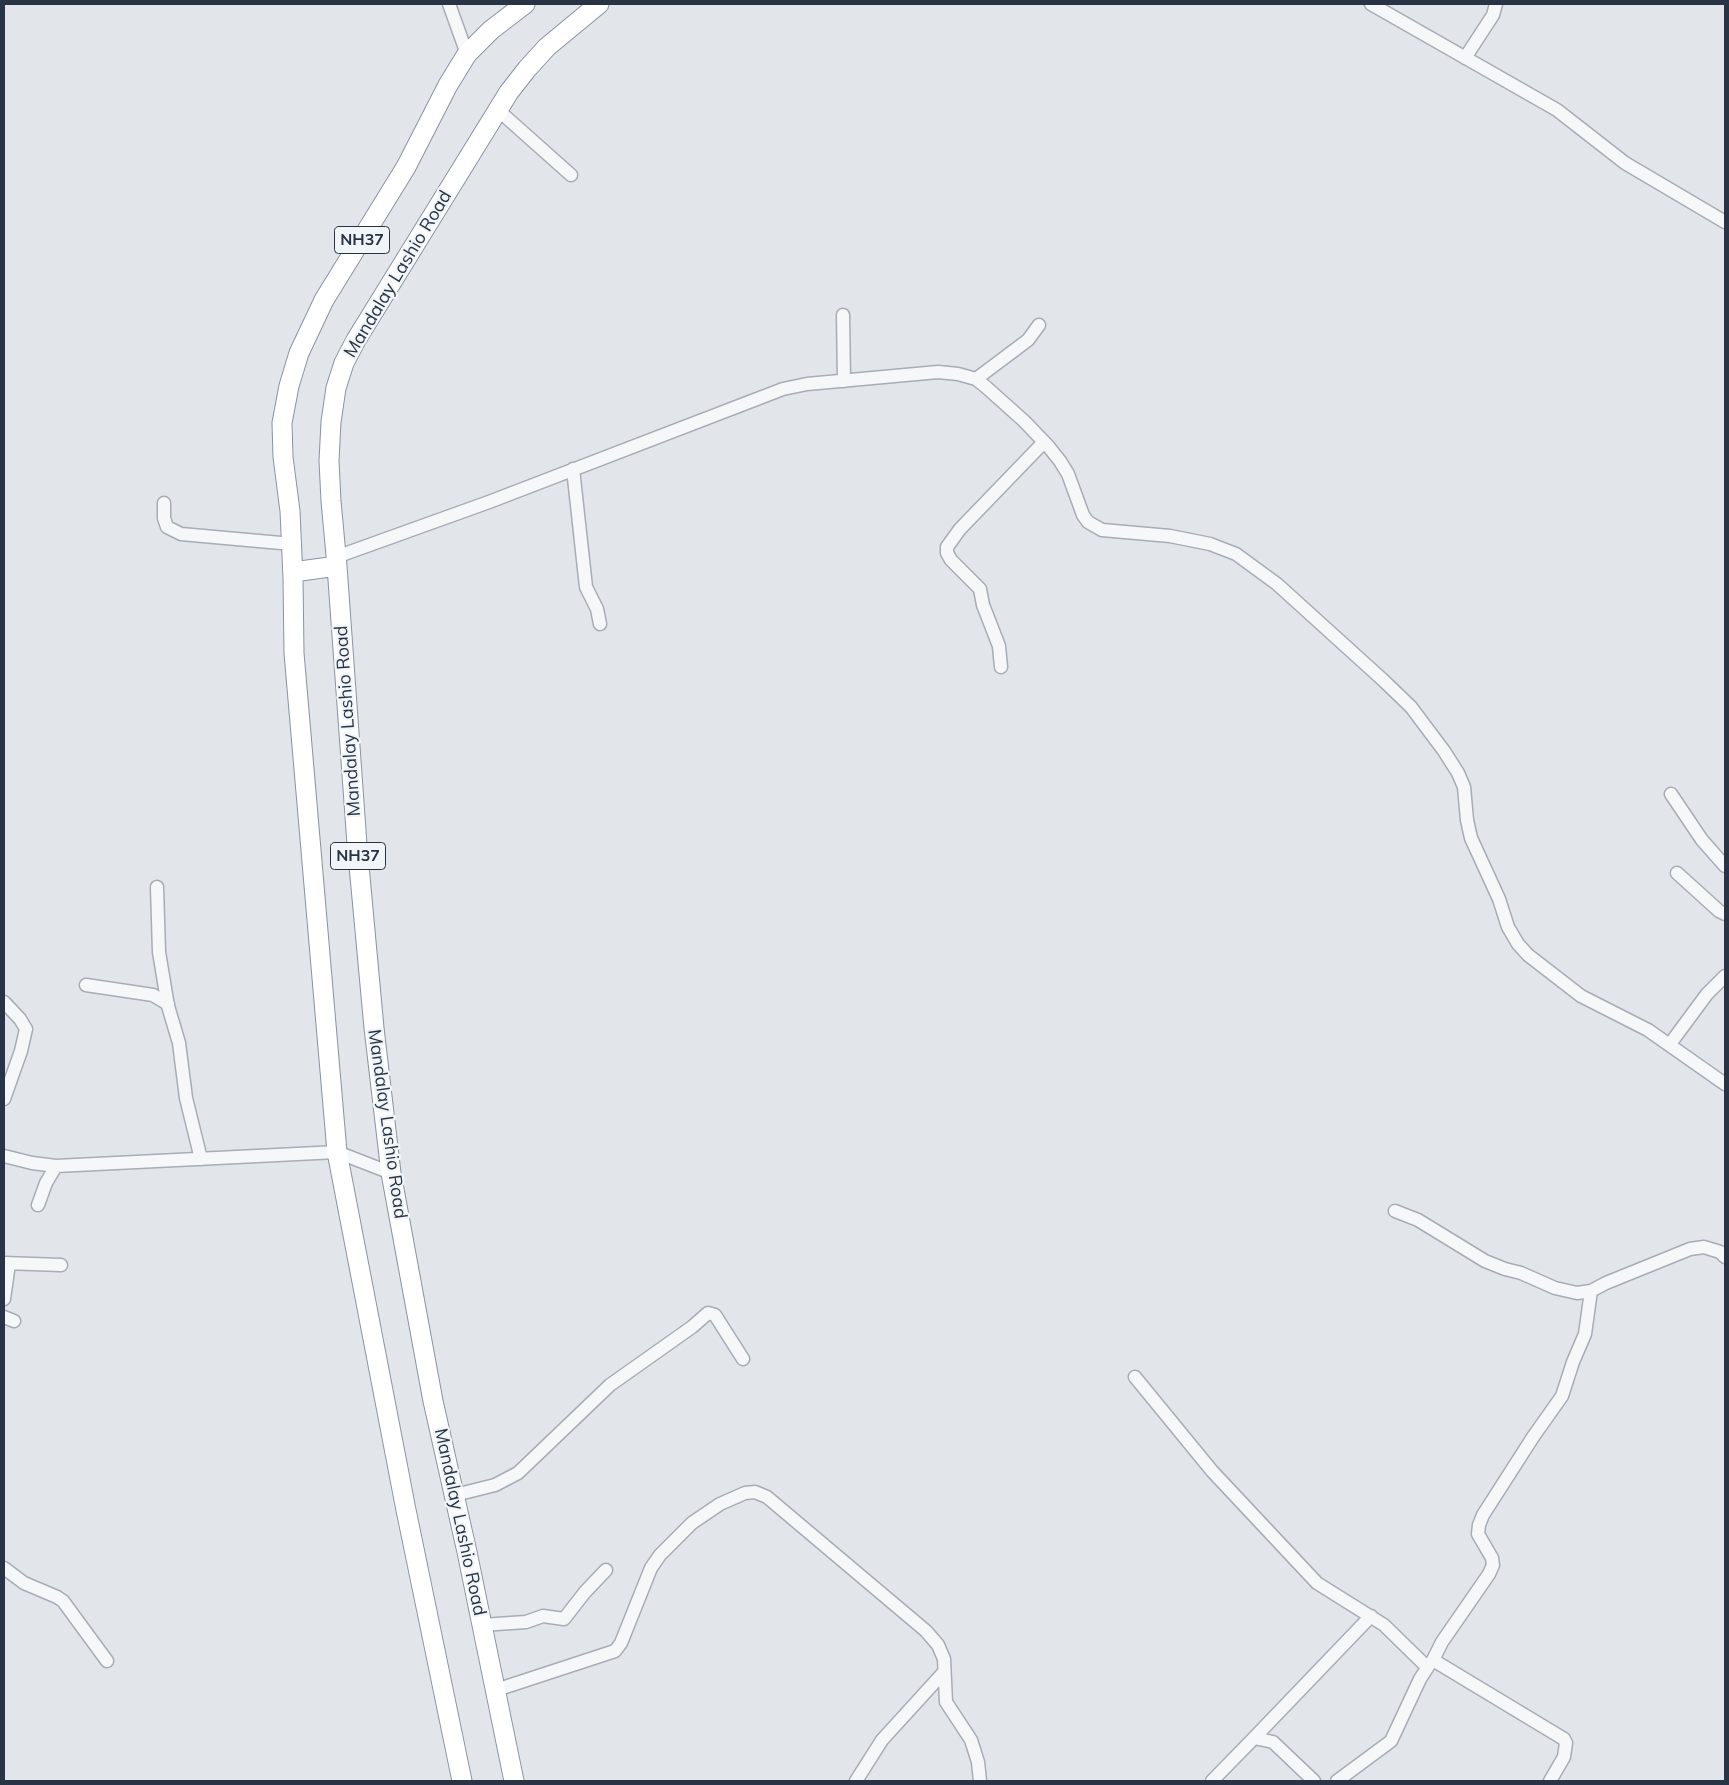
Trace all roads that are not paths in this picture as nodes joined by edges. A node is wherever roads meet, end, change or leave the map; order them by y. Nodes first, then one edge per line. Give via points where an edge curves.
1 (449, 4) edge
2 (525, 4) edge
3 (599, 4) edge
4 (1371, 4) edge
5 (1496, 4) edge
6 (467, 54) junction
7 (1465, 58) junction
8 (498, 110) junction
9 (571, 176) dead end
10 (1725, 222) edge
11 (843, 315) dead end
12 (1039, 325) dead end
13 (976, 379) junction
14 (844, 381) junction
15 (1044, 442) junction
16 (573, 470) junction
17 (164, 503) dead end
18 (292, 544) junction
19 (337, 562) junction
20 (293, 572) junction
21 (600, 624) dead end
22 (1001, 666) dead end
23 (1672, 794) dead end
24 (1725, 866) edge
25 (1677, 873) dead end
26 (157, 887) dead end
27 (1725, 914) edge
28 (1725, 976) edge
29 (86, 985) dead end
30 (4, 1002) edge
31 (168, 1004) junction
32 (1670, 1044) junction
33 (1725, 1084) edge
34 (4, 1099) edge
35 (337, 1152) junction
36 (4, 1156) edge
37 (201, 1159) junction
38 (56, 1166) junction
39 (391, 1172) junction
40 (38, 1205) dead end
41 (1395, 1211) dead end
42 (1725, 1256) edge
43 (6, 1264) edge
44 (61, 1264) dead end
45 (1591, 1291) junction
46 (4, 1299) edge
47 (743, 1359) dead end
48 (1135, 1377) dead end
49 (455, 1495) junction
50 (4, 1568) edge
51 (606, 1570) dead end
52 (1371, 1616) junction
53 (482, 1625) junction
54 (107, 1660) dead end
55 (1430, 1664) junction
56 (944, 1672) junction
57 (496, 1690) junction
58 (1254, 1738) junction
59 (462, 1781) edge
60 (514, 1781) edge
61 (856, 1781) edge
62 (980, 1781) edge
63 (1212, 1781) edge
64 (1314, 1781) edge
65 (1337, 1781) edge
66 (1550, 1781) edge

1 - 6 street
2 - 6 highway, NH37 via 491,30
3 - 8 highway, Mandalay Lashio Road / NH37 via 547,47 527,68
4 - 7 street
5 - 7 street via 1493,16
6 - 18 highway, NH37 via 406,167 324,300 299,353 282,423
7 - 10 street via 1557,110 1625,163
8 - 9 street
8 - 19 highway, Mandalay Lashio Road / NH37 via 344,363 336,388 329,461
11 - 14 street
12 - 13 street via 1022,345
13 - 14 street via 938,372
13 - 15 street
14 - 16 street via 783,389
15 - 22 street via 947,546 952,560 980,589 999,646
15 - 32 street via 1068,474 1088,522 1102,530 1170,536 1210,544 1236,554 1277,584 1411,707 1458,773 1464,787 1471,838 1518,944 1581,996
16 - 19 street
16 - 21 street via 586,587
17 - 18 street via 167,527 181,534
18 - 20 highway, NH37
19 - 20 highway
19 - 39 highway, Mandalay Lashio Road / NH37 via 357,844
20 - 35 highway, NH37 via 294,653
23 - 24 street via 1702,840
25 - 27 street
26 - 31 street via 159,952
28 - 32 street via 1707,994
29 - 31 street via 153,995
30 - 34 street via 26,1029
31 - 37 street via 179,1043 186,1098
32 - 33 street
35 - 37 street
35 - 39 street
35 - 59 highway, NH37
36 - 38 street
37 - 38 street
38 - 40 street
39 - 49 highway, Mandalay Lashio Road / NH37 via 433,1401
41 - 45 street via 1418,1220 1496,1266 1555,1288 1577,1293
42 - 45 street via 1704,1247 1690,1249
43 - 44 street
43 - 46 street
45 - 55 street via 1585,1334 1562,1396 1479,1525 1478,1534 1492,1558 1490,1574
47 - 49 street via 715,1315 708,1313 610,1385 518,1473 495,1484
48 - 52 street via 1212,1471 1317,1583
49 - 53 highway, Mandalay Lashio Road / NH37
50 - 54 street via 24,1583 63,1601
51 - 53 street via 564,1619 543,1616 526,1622
52 - 55 street
52 - 58 street
53 - 57 highway, Mandalay Lashio Road / NH37
55 - 65 street via 1391,1741
55 - 66 street via 1564,1739 1564,1757
56 - 57 street via 944,1659 938,1645 926,1631 767,1497 755,1492 720,1504 692,1524 660,1555 615,1651
56 - 61 street via 882,1740
56 - 62 street via 946,1702 971,1740
57 - 60 highway, Mandalay Lashio Road / NH37
58 - 63 street
58 - 64 street via 1273,1742

